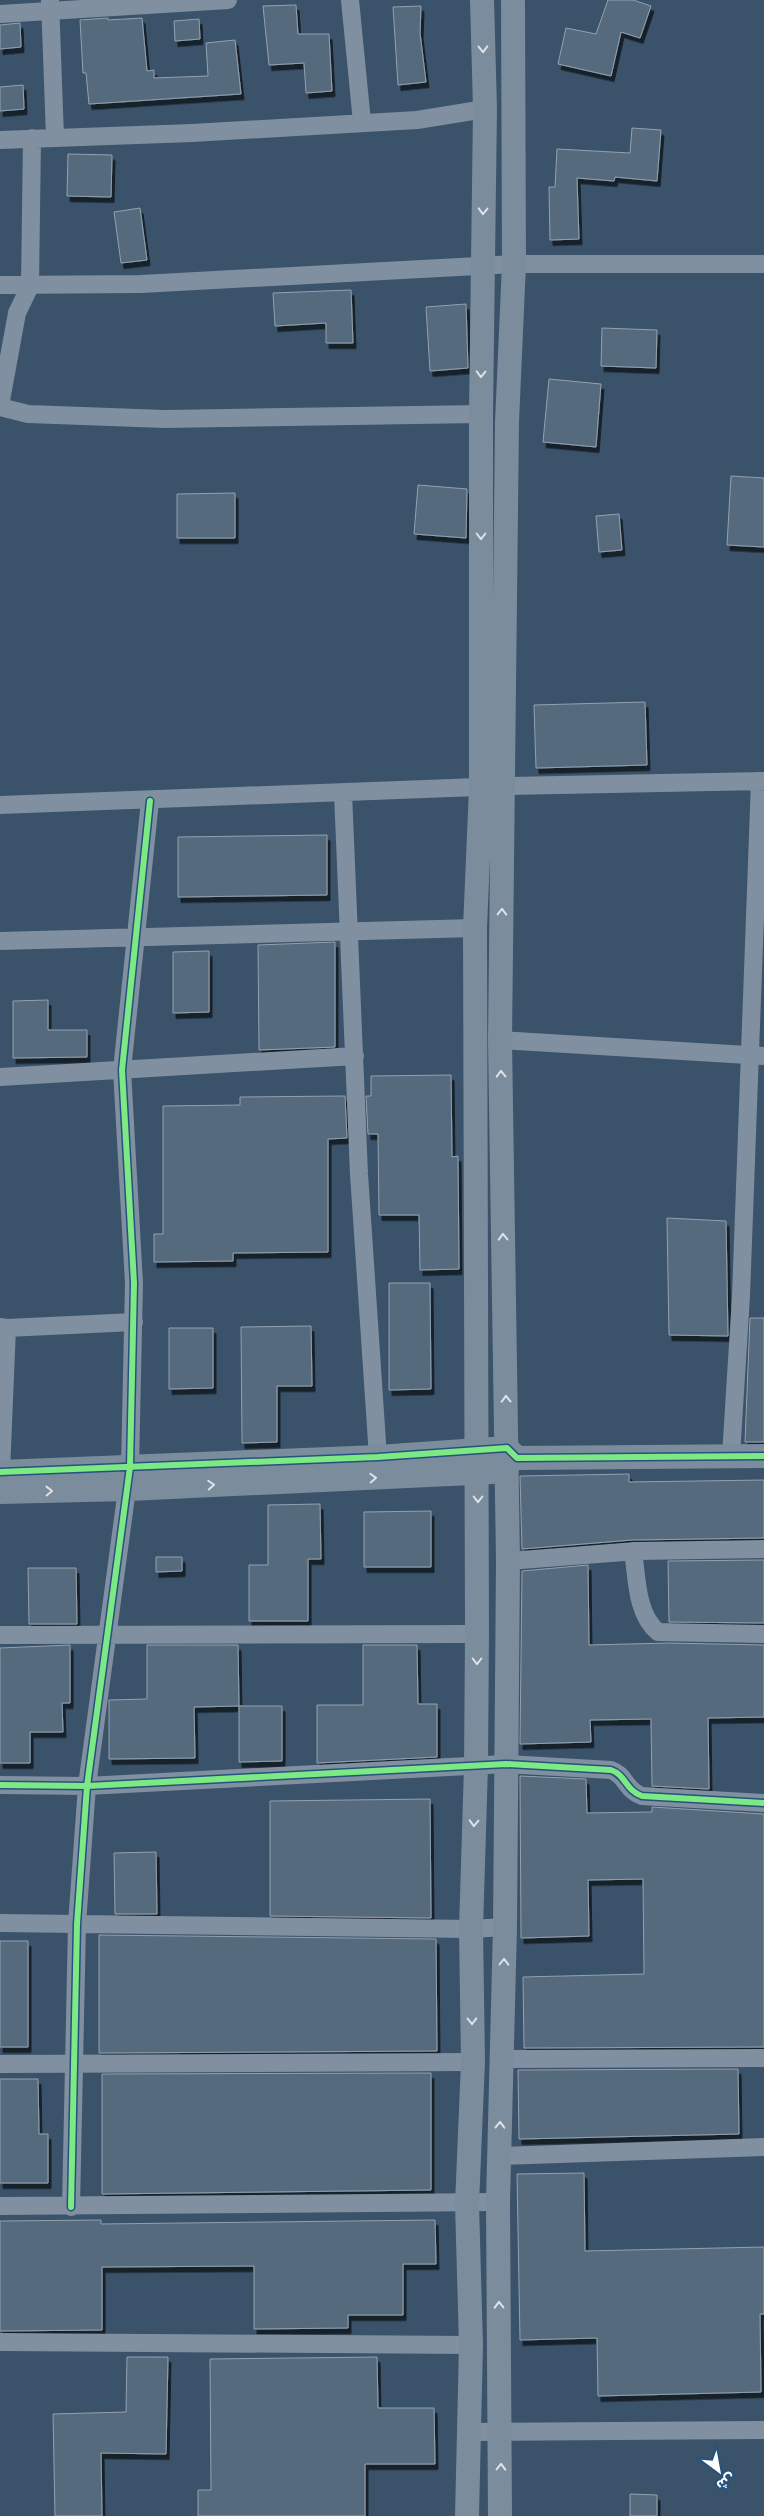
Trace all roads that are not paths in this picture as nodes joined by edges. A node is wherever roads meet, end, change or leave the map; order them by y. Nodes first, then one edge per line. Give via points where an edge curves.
1 (228, 0) edge
2 (350, 0) edge
3 (482, 0) edge
4 (513, 0) edge
5 (50, 5) edge
6 (0, 14) edge
7 (485, 110) junction
8 (362, 122) junction
9 (55, 137) junction
10 (32, 138) junction
11 (0, 140) edge
12 (514, 264) junction
13 (764, 264) edge
14 (483, 267) junction
15 (0, 285) edge
16 (30, 286) junction
17 (0, 407) edge
18 (481, 414) junction
19 (762, 781) edge
20 (492, 787) junction
21 (343, 793) junction
22 (150, 801) junction
23 (0, 805) edge
24 (760, 915) edge
25 (475, 928) junction
26 (350, 932) junction
27 (134, 936) junction
28 (0, 941) edge
29 (500, 1040) junction
30 (355, 1056) junction
31 (757, 1056) edge
32 (122, 1070) junction
33 (0, 1077) edge
34 (134, 1322) junction
35 (3, 1327) edge
36 (477, 1450) junction
37 (731, 1456) junction
38 (764, 1456) edge
39 (378, 1457) junction
40 (510, 1459) junction
41 (0, 1472) edge
42 (478, 1474) junction
43 (129, 1478) junction
44 (0, 1492) edge
45 (764, 1549) edge
46 (633, 1551) junction
47 (508, 1561) junction
48 (107, 1633) junction
49 (477, 1634) junction
50 (764, 1634) edge
51 (0, 1635) edge
52 (506, 1764) junction
53 (476, 1766) junction
54 (0, 1785) edge
55 (87, 1786) junction
56 (764, 1803) edge
57 (0, 1923) edge
58 (77, 1924) junction
59 (504, 1926) junction
60 (471, 1929) junction
61 (501, 2058) junction
62 (764, 2058) edge
63 (473, 2062) junction
64 (0, 2064) edge
65 (72, 2064) junction
66 (764, 2147) edge
67 (500, 2156) junction
68 (498, 2202) junction
69 (467, 2204) junction
70 (0, 2206) edge
71 (71, 2207) junction
72 (0, 2342) edge
73 (471, 2345) junction
74 (501, 2430) junction
75 (764, 2430) edge
76 (468, 2432) junction
77 (468, 2516) edge
78 (500, 2516) edge

1 - 5 street
2 - 8 street
3 -> 7 main road
4 - 12 main road
5 - 6 street
5 - 9 street
7 - 8 street via 417,120
7 -> 14 main road
8 - 9 street via 192,133
9 - 10 street
10 - 11 street
10 - 16 street
12 - 13 street
12 - 14 street
12 - 20 main road
14 - 16 street via 141,284
14 -> 18 main road
15 - 16 street
16 - 17 street via 12,331
17 - 18 street via 28,414 165,419
18 -> 20 main road
19 - 20 street
19 - 24 street
20 - 21 street
20 - 25 main road
29 -> 20 main road
21 - 22 street
21 - 26 street
22 - 23 street
22 - 27 street
24 - 31 street
25 - 26 street
25 - 36 main road
26 - 27 street
26 - 30 street
27 - 28 street
27 - 32 street
29 - 31 street
40 -> 29 main road
30 - 32 street
30 - 39 street via 359,1174
31 - 37 street
32 - 33 street
32 - 34 street
34 - 35 street
34 - 43 street
35 - 41 street
36 - 39 main road
36 - 40 main road
36 - 42 main road
37 - 38 main road
37 - 40 main road
39 - 43 main road
40 - 42 main road
40 - 47 main road
41 - 43 main road
43 -> 42 main road
42 -> 49 main road
44 -> 43 main road
43 - 48 street
45 - 46 street
46 - 47 street
46 - 50 street via 643,1608 647,1620 658,1632
47 - 52 main road
48 - 49 street
48 - 51 street
48 - 55 street
49 -> 53 main road
52 - 53 street
52 - 56 street via 611,1770 621,1775 629,1789 642,1796
52 - 59 main road
53 - 55 street
53 -> 60 main road
54 - 55 street
55 - 58 street
57 - 58 street
58 - 60 street
58 - 65 street
59 - 60 street
61 -> 59 main road
60 -> 63 main road
61 - 62 street
67 -> 61 main road
63 - 65 street
63 - 69 main road
64 - 65 street
65 - 71 street
66 - 67 street
67 - 68 main road
68 - 69 street
74 -> 68 main road
69 - 71 street
69 - 73 main road
70 - 71 street
72 - 73 street
73 - 76 main road
74 - 75 street
74 - 76 street
78 -> 74 main road
76 - 77 main road

